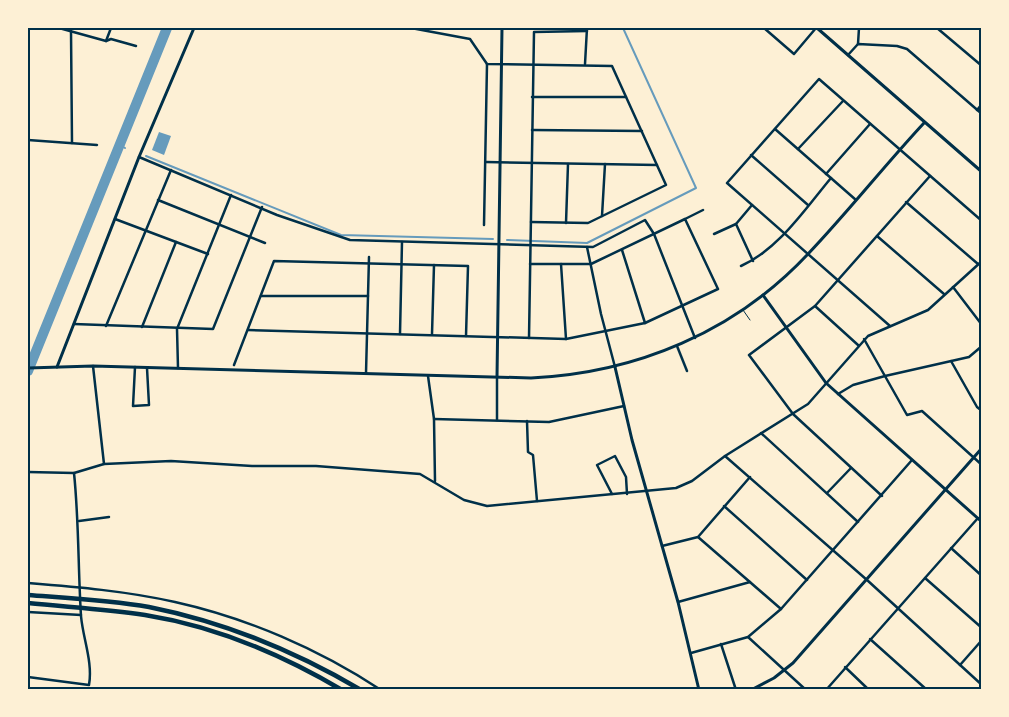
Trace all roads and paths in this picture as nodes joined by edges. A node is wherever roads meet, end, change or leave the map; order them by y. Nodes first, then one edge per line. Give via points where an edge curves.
1 (59, 28) edge
2 (111, 28) edge
3 (194, 28) edge
4 (411, 28) edge
5 (502, 28) edge
6 (764, 28) edge
7 (816, 28) edge
8 (859, 28) edge
9 (938, 28) edge
10 (587, 29) edge
11 (71, 31) junction
12 (106, 41) junction
13 (858, 44) junction
14 (136, 46) dead end
15 (848, 56) junction
16 (487, 64) junction
17 (501, 64) junction
18 (585, 64) junction
19 (533, 65) junction
20 (982, 66) edge
21 (532, 97) junction
22 (627, 97) junction
23 (843, 101) junction
24 (982, 104) edge
25 (977, 110) junction
26 (982, 114) edge
27 (924, 123) junction
28 (870, 124) junction
29 (775, 128) junction
30 (532, 130) junction
31 (642, 131) junction
32 (28, 140) edge
33 (72, 143) junction
34 (96, 145) dead end
35 (798, 149) junction
36 (900, 149) junction
37 (751, 155) junction
38 (140, 157) junction
39 (486, 162) junction
40 (500, 162) junction
41 (532, 163) junction
42 (568, 164) junction
43 (605, 164) junction
44 (658, 165) junction
45 (171, 170) junction
46 (982, 172) edge
47 (826, 174) junction
48 (930, 175) junction
49 (831, 178) junction
50 (231, 195) junction
51 (158, 200) junction
52 (856, 200) junction
53 (906, 202) junction
54 (752, 205) junction
55 (808, 205) junction
56 (262, 207) junction
57 (703, 210) dead end
58 (602, 216) junction
59 (115, 218) junction
60 (685, 218) junction
61 (982, 220) edge
62 (531, 222) junction
63 (566, 223) junction
64 (736, 224) junction
65 (219, 225) junction
66 (484, 225) dead end
67 (146, 230) junction
68 (784, 233) junction
69 (654, 234) junction
70 (714, 234) dead end
71 (877, 236) junction
72 (250, 237) junction
73 (176, 242) junction
74 (402, 242) junction
75 (266, 243) dead end
76 (499, 245) junction
77 (530, 245) junction
78 (587, 247) junction
79 (622, 250) junction
80 (208, 254) junction
81 (808, 254) junction
82 (369, 257) dead end
83 (753, 261) junction
84 (982, 261) edge
85 (369, 263) junction
86 (401, 264) junction
87 (530, 264) junction
88 (561, 264) junction
89 (591, 264) junction
90 (978, 264) junction
91 (434, 265) junction
92 (741, 266) dead end
93 (838, 279) junction
94 (953, 287) junction
95 (944, 294) junction
96 (763, 295) junction
97 (261, 296) junction
98 (368, 296) junction
99 (682, 306) junction
100 (815, 306) junction
101 (742, 310) junction
102 (750, 320) dead end
103 (645, 323) junction
104 (73, 324) junction
105 (981, 324) edge
106 (106, 326) junction
107 (890, 326) junction
108 (142, 327) junction
109 (786, 328) junction
110 (178, 329) junction
111 (248, 330) junction
112 (606, 332) junction
113 (367, 334) junction
114 (400, 334) junction
115 (432, 334) junction
116 (466, 336) junction
117 (498, 337) junction
118 (529, 338) junction
119 (695, 338) junction
120 (566, 339) junction
121 (864, 339) junction
122 (677, 346) junction
123 (859, 346) junction
124 (982, 346) edge
125 (951, 361) junction
126 (234, 365) dead end
127 (93, 366) junction
128 (57, 367) junction
129 (135, 367) junction
130 (615, 367) junction
131 (28, 368) edge
132 (147, 368) junction
133 (178, 368) junction
134 (687, 370) dead end
135 (366, 374) junction
136 (428, 376) junction
137 (497, 376) junction
138 (885, 376) junction
139 (826, 384) junction
140 (838, 394) junction
141 (624, 406) junction
142 (982, 411) edge
143 (793, 414) junction
144 (434, 419) junction
145 (497, 420) junction
146 (527, 421) junction
147 (761, 433) junction
148 (982, 448) edge
149 (725, 456) junction
150 (973, 458) junction
151 (912, 460) junction
152 (104, 464) junction
153 (982, 465) edge
154 (851, 468) junction
155 (28, 472) edge
156 (74, 473) junction
157 (750, 477) junction
158 (435, 482) junction
159 (946, 490) junction
160 (646, 492) junction
161 (827, 493) junction
162 (627, 494) junction
163 (612, 495) junction
164 (882, 496) junction
165 (537, 501) junction
166 (724, 506) junction
167 (109, 517) dead end
168 (978, 518) junction
169 (79, 521) junction
170 (858, 522) junction
171 (982, 522) edge
172 (698, 537) junction
173 (662, 546) junction
174 (951, 548) junction
175 (833, 550) junction
176 (982, 576) edge
177 (925, 578) junction
178 (807, 580) junction
179 (866, 580) junction
180 (750, 582) junction
181 (28, 583) edge
182 (80, 587) junction
183 (28, 595) edge
184 (678, 602) junction
185 (28, 603) edge
186 (898, 608) junction
187 (781, 609) junction
188 (28, 612) edge
189 (81, 615) junction
190 (982, 628) edge
191 (748, 637) junction
192 (870, 639) junction
193 (982, 640) edge
194 (721, 644) junction
195 (691, 653) junction
196 (960, 665) junction
197 (846, 667) junction
198 (785, 670) junction
199 (28, 677) edge
200 (982, 685) edge
201 (342, 690) edge
202 (361, 690) edge
203 (381, 690) edge
204 (700, 690) edge
205 (736, 690) edge
206 (751, 690) edge
207 (806, 690) edge
208 (826, 690) edge
209 (869, 690) edge
210 (927, 690) edge

1 - 11 street
2 - 12 street
3 - 38 street
4 - 16 street via 470,39
5 - 17 street
6 - 7 street via 794,54
7 - 15 street
8 - 13 street
9 - 20 street
10 - 18 street
10 - 19 street via 534,32
11 - 12 street
11 - 33 street
12 - 14 street via 111,39
13 - 15 street
13 - 25 street via 907,49
15 - 27 street
16 - 17 street
16 - 39 street
17 - 19 street
17 - 40 street
18 - 19 street
18 - 22 street via 612,66
19 - 21 street
21 - 22 street
21 - 30 street
22 - 31 street
23 - 28 street
23 - 29 street via 819,79
23 - 35 street
24 - 25 street
25 - 26 street
27 - 36 street
27 - 46 street
28 - 36 street
28 - 47 street
29 - 35 street
29 - 37 street
30 - 31 street
30 - 41 street
31 - 44 street
32 - 33 street
33 - 34 street
35 - 47 street
36 - 48 street
36 - 52 street
37 - 54 street via 727,183
37 - 55 street
38 - 45 street
38 - 59 street
39 - 40 street
39 - 66 street
40 - 41 street
40 - 76 street
41 - 42 street
41 - 62 street
42 - 43 street
42 - 63 street
43 - 44 street
43 - 58 street
44 - 58 street via 666,185
45 - 50 street
45 - 51 street
47 - 49 street
48 - 53 street
48 - 61 street
49 - 52 street
49 - 55 street
50 - 56 street
50 - 65 street
51 - 65 street
51 - 67 street
52 - 81 street
53 - 71 street
53 - 90 street
54 - 64 street
54 - 68 street
55 - 68 street
56 - 72 street
56 - 74 street via 341,239
57 - 60 street
58 - 63 street via 588,223
59 - 67 street
59 - 104 street
60 - 69 street
60 - 99 street via 718,289
62 - 63 street
62 - 77 street
64 - 70 street
64 - 83 street
65 - 72 street
65 - 80 street
67 - 73 street
67 - 106 street
68 - 81 street
68 - 83 street
69 - 78 street via 646,220
69 - 79 street
69 - 99 street
71 - 93 street
71 - 95 street
72 - 75 street
72 - 110 street via 213,329
73 - 80 street
73 - 108 street
74 - 76 street
74 - 86 street
76 - 77 street
76 - 117 street
77 - 78 street
77 - 87 street
78 - 89 street
79 - 89 street
79 - 103 street
80 - 110 street
81 - 93 street
81 - 96 street
82 - 85 street
83 - 92 street
84 - 90 street
85 - 86 street
85 - 97 street via 274,260
85 - 98 street
86 - 91 street
86 - 114 street
87 - 88 street
87 - 118 street
88 - 89 street
88 - 120 street
89 - 112 street
90 - 94 street
91 - 115 street
91 - 116 street via 468,266
93 - 100 street
93 - 107 street
94 - 95 street
94 - 105 street
95 - 107 street via 928,310
96 - 101 street
96 - 109 street
97 - 98 street
97 - 111 street
98 - 113 street
99 - 103 street
99 - 119 street
100 - 109 street
100 - 123 street
101 - 102 lane
101 - 119 street
103 - 112 street
104 - 106 street
104 - 128 street
106 - 108 street
107 - 121 street
108 - 110 street
109 - 139 street
109 - 143 street via 749,355
110 - 133 street
111 - 113 street
111 - 126 street
112 - 120 street
112 - 130 street
113 - 114 street
113 - 135 street
114 - 115 street
115 - 116 street
116 - 117 street
117 - 118 street
117 - 137 street
118 - 120 street
119 - 122 street
121 - 123 street
121 - 138 street
122 - 130 street
122 - 134 street
123 - 139 street
124 - 125 street via 969,357
125 - 138 street
125 - 142 street via 977,408
127 - 128 street
127 - 129 street
127 - 152 street
128 - 131 street
129 - 132 street
129 - 132 street via 133,406 149,404
130 - 137 street via 558,376
130 - 141 street
132 - 133 street
133 - 135 street
135 - 136 street
136 - 137 street
136 - 144 street
137 - 145 street
138 - 140 street via 853,385
138 - 150 street via 907,415 922,411
139 - 140 street
139 - 143 street via 808,404
140 - 151 street
141 - 146 street via 549,422
141 - 160 street
143 - 147 street
143 - 154 street
144 - 145 street
144 - 158 street
145 - 146 street
146 - 165 street via 528,452 533,455
147 - 149 street
147 - 161 street
148 - 150 street
149 - 157 street
149 - 160 street via 692,481 676,488
150 - 153 street
150 - 159 street
151 - 159 street
151 - 164 street
152 - 156 street
152 - 158 street via 171,461 252,466 294,464 420,474
154 - 161 street
154 - 164 street
155 - 156 street
156 - 169 street
157 - 166 street
157 - 175 street
158 - 165 street via 464,500 488,506
159 - 168 street
159 - 179 street
160 - 162 street
160 - 173 street
161 - 170 street
162 - 163 street
162 - 163 street via 626,477 615,456 597,465
163 - 165 street
164 - 170 street
166 - 172 street
166 - 178 street
167 - 169 street
168 - 171 street
168 - 174 street
169 - 182 street via 77,562
170 - 175 street
172 - 173 street
172 - 180 street
173 - 184 street
174 - 176 street
174 - 177 street
175 - 178 street
175 - 179 street
177 - 186 street
177 - 190 street
178 - 187 street
179 - 186 street
179 - 198 street
180 - 184 street
180 - 187 street
181 - 182 street
182 - 189 street
182 - 203 street via 175,602 246,623 320,656
183 - 202 highway via 121,603 200,620 269,643
184 - 195 street
185 - 201 highway via 146,615 198,627 268,652
186 - 192 street
186 - 196 street
187 - 191 street
188 - 189 street
189 - 199 street via 83,640 91,669 89,684
191 - 194 street
191 - 198 street
192 - 197 street
192 - 210 street
193 - 196 street
194 - 195 street
194 - 205 street
195 - 204 street
196 - 200 street
197 - 208 street
197 - 209 street
198 - 206 street
198 - 207 street

